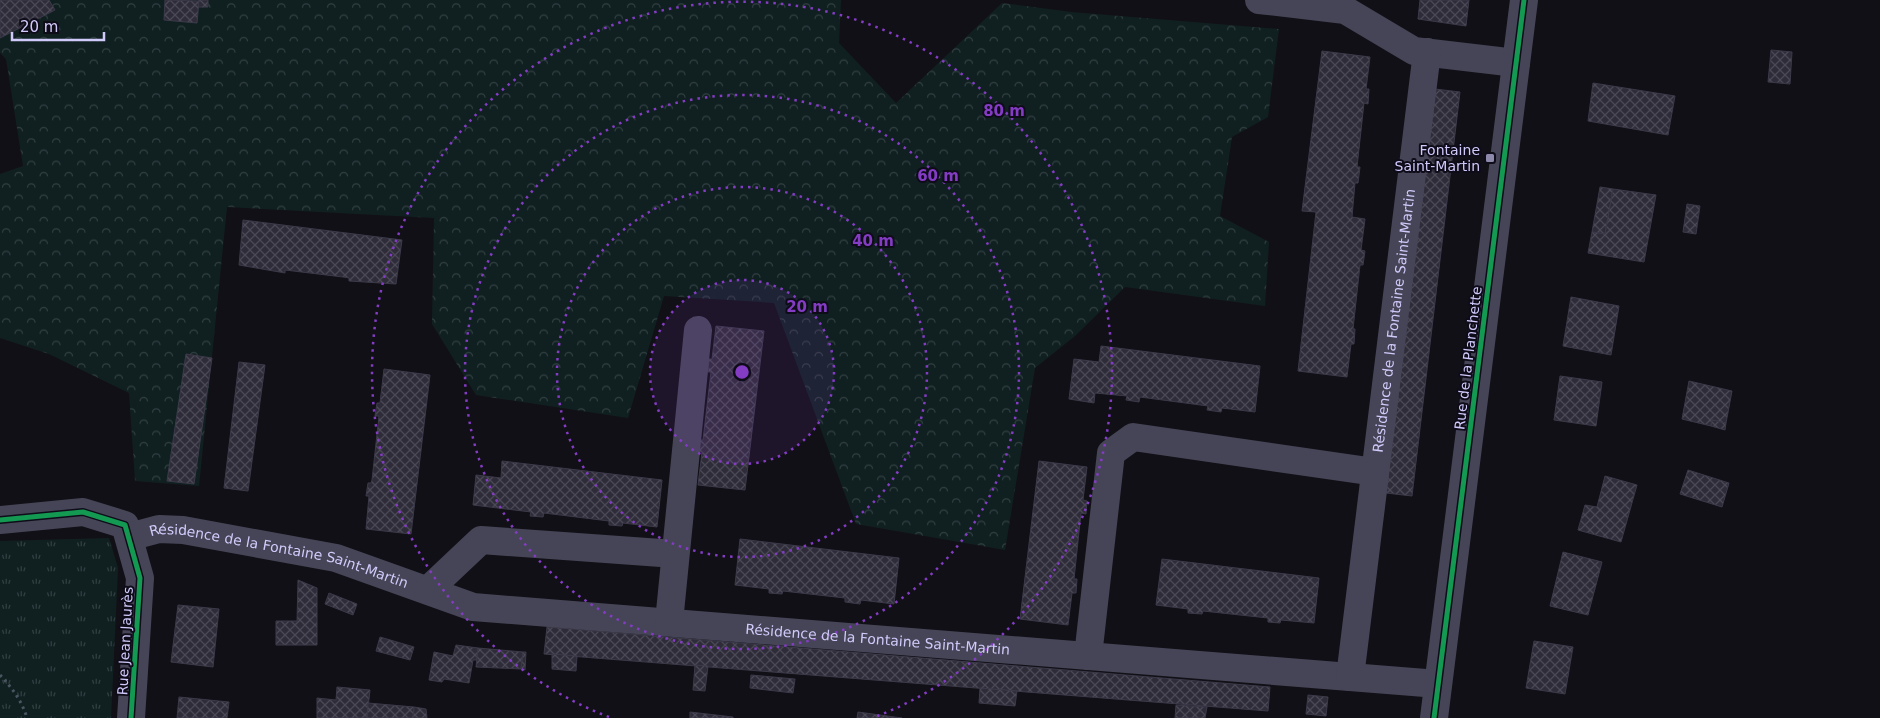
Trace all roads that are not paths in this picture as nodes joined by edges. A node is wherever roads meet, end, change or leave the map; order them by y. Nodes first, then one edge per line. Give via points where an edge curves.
1 (1259, 0) edge
2 (1524, 0) edge
3 (1427, 52) junction
4 (1516, 63) junction
5 (698, 330) dead end
6 (1375, 472) junction
7 (0, 520) edge
8 (129, 537) junction
9 (675, 554) junction
10 (428, 590) junction
11 (669, 622) junction
12 (1088, 656) junction
13 (1350, 677) junction
14 (1438, 684) junction
15 (132, 718) edge
16 (1434, 718) edge

1 - 3 street via 1345,10 1414,50
2 - 4 street, Rue de la Planchette
3 - 4 street
3 - 6 street, Résidence de la Fontaine Saint-Martin
4 - 14 street, Rue de la Planchette
5 - 9 street
6 - 12 street, Résidence de la Fontaine Saint-Martin via 1133,437 1111,453
6 - 13 street, Résidence de la Fontaine Saint-Martin
7 - 8 street via 82,512 125,525
8 - 10 street, Résidence de la Fontaine Saint-Martin via 159,529 202,534 336,558
8 - 15 street, Rue Jean Jaurès via 140,578
9 - 10 street, Résidence de la Fontaine Saint-Martin via 481,540
9 - 11 street
10 - 11 street, Résidence de la Fontaine Saint-Martin via 473,607
11 - 12 street, Résidence de la Fontaine Saint-Martin
12 - 13 street, Résidence de la Fontaine Saint-Martin
13 - 14 street, Résidence de la Fontaine Saint-Martin
14 - 16 street, Rue de la Planchette

